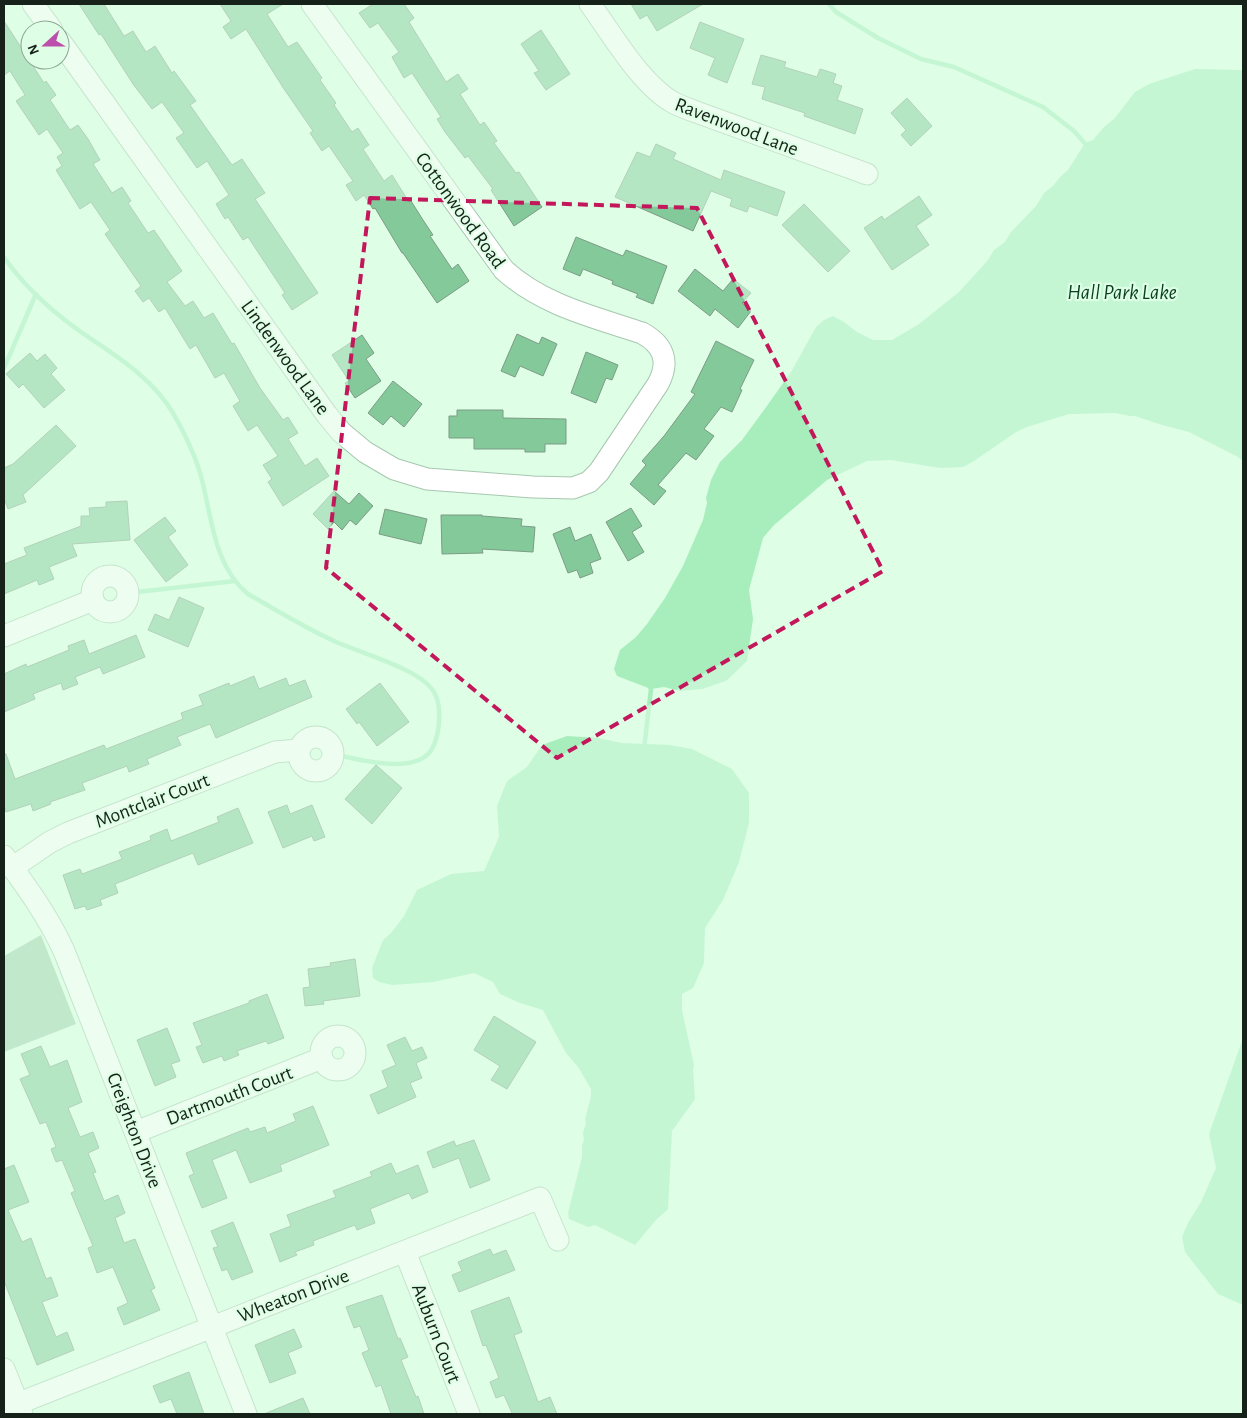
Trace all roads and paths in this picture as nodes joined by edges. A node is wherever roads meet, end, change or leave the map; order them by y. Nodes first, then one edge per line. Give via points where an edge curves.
1 (33, 4) edge
2 (312, 4) edge
3 (590, 4) edge
4 (45, 20) edge
5 (70, 55) edge
6 (867, 174) dead end
7 (610, 456) joint
8 (93, 600) dead end
9 (4, 636) edge
10 (299, 750) dead end
11 (8, 862) edge
12 (322, 1058) dead end
13 (136, 1132) junction
14 (558, 1240) dead end
15 (405, 1252) junction
16 (211, 1327) junction
17 (4, 1369) edge
18 (14, 1409) edge
19 (246, 1414) edge
20 (469, 1414) edge

1 - 4 street
2 - 7 street, Cottonwood Road via 514,280 564,307 642,334 660,348 664,374
3 - 6 street, Ravenwood Lane via 639,72 674,103
5 - 7 street, Lindenwood Lane via 327,415 365,452 394,469 427,479 573,488 589,482
8 - 9 street
10 - 11 street, Montclair Court via 275,752 68,833
11 - 13 street, Creighton Drive via 43,910 61,943
12 - 13 street, Dartmouth Court
13 - 16 street, Creighton Drive
14 - 15 street, Wheaton Drive via 540,1198
15 - 16 street, Wheaton Drive
15 - 20 street, Auburn Court
16 - 18 street, Wheaton Drive
16 - 19 street, Creighton Drive
17 - 18 street

